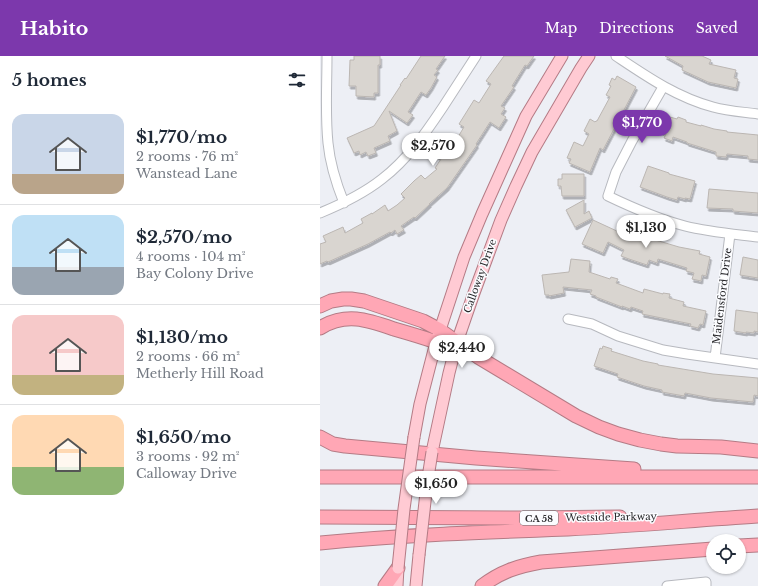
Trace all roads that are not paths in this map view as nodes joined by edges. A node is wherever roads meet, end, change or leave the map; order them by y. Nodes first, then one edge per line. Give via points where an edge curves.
1 (327, 56) edge
2 (476, 56) edge
3 (562, 56) edge
4 (589, 56) edge
5 (616, 56) edge
6 (663, 87) junction
7 (758, 114) edge
8 (344, 203) junction
9 (320, 213) edge
10 (730, 234) junction
11 (758, 237) edge
12 (320, 306) edge
13 (568, 319) dead end
14 (320, 328) edge
15 (438, 336) junction
16 (457, 342) junction
17 (715, 358) junction
18 (758, 364) edge
19 (320, 438) edge
20 (758, 451) edge
21 (320, 477) edge
22 (756, 477) edge
23 (758, 516) edge
24 (320, 517) edge
25 (320, 543) edge
26 (758, 545) edge
27 (746, 546) edge
28 (706, 550) edge
29 (398, 568) junction
30 (385, 586) edge
31 (397, 586) edge
32 (416, 586) edge
33 (482, 586) edge
34 (667, 586) edge
35 (706, 586) edge

1 - 8 street via 328,142 336,183
2 - 8 street via 428,130 399,165 382,180
3 - 15 main road, Calloway Drive via 526,116 495,184 464,257
4 - 16 main road, Calloway Drive via 532,152 516,186 483,267
5 - 6 street
6 - 7 street via 712,107
6 - 10 street via 616,172 608,196 665,220
8 - 9 street
10 - 11 street
10 - 17 street, Maidensford Drive
12 - 15 highway via 343,299 364,301 423,321
13 - 17 street via 592,324 640,344
14 - 15 highway via 336,320 360,318
15 - 16 highway
15 - 29 main road, Calloway Drive, bridge via 414,437
16 - 20 highway via 576,416 606,429 660,444
16 - 32 main road, Calloway Drive, bridge via 427,484
17 - 18 street
19 - 22 highway via 345,446 484,459
21 - 22 highway
23 - 24 highway, Westside Parkway / CA 58
23 - 25 highway via 366,538
26 - 27 highway
28 - 33 highway via 541,562 502,573
29 - 30 highway
29 - 31 main road, Calloway Drive
34 - 35 street via 706,582

